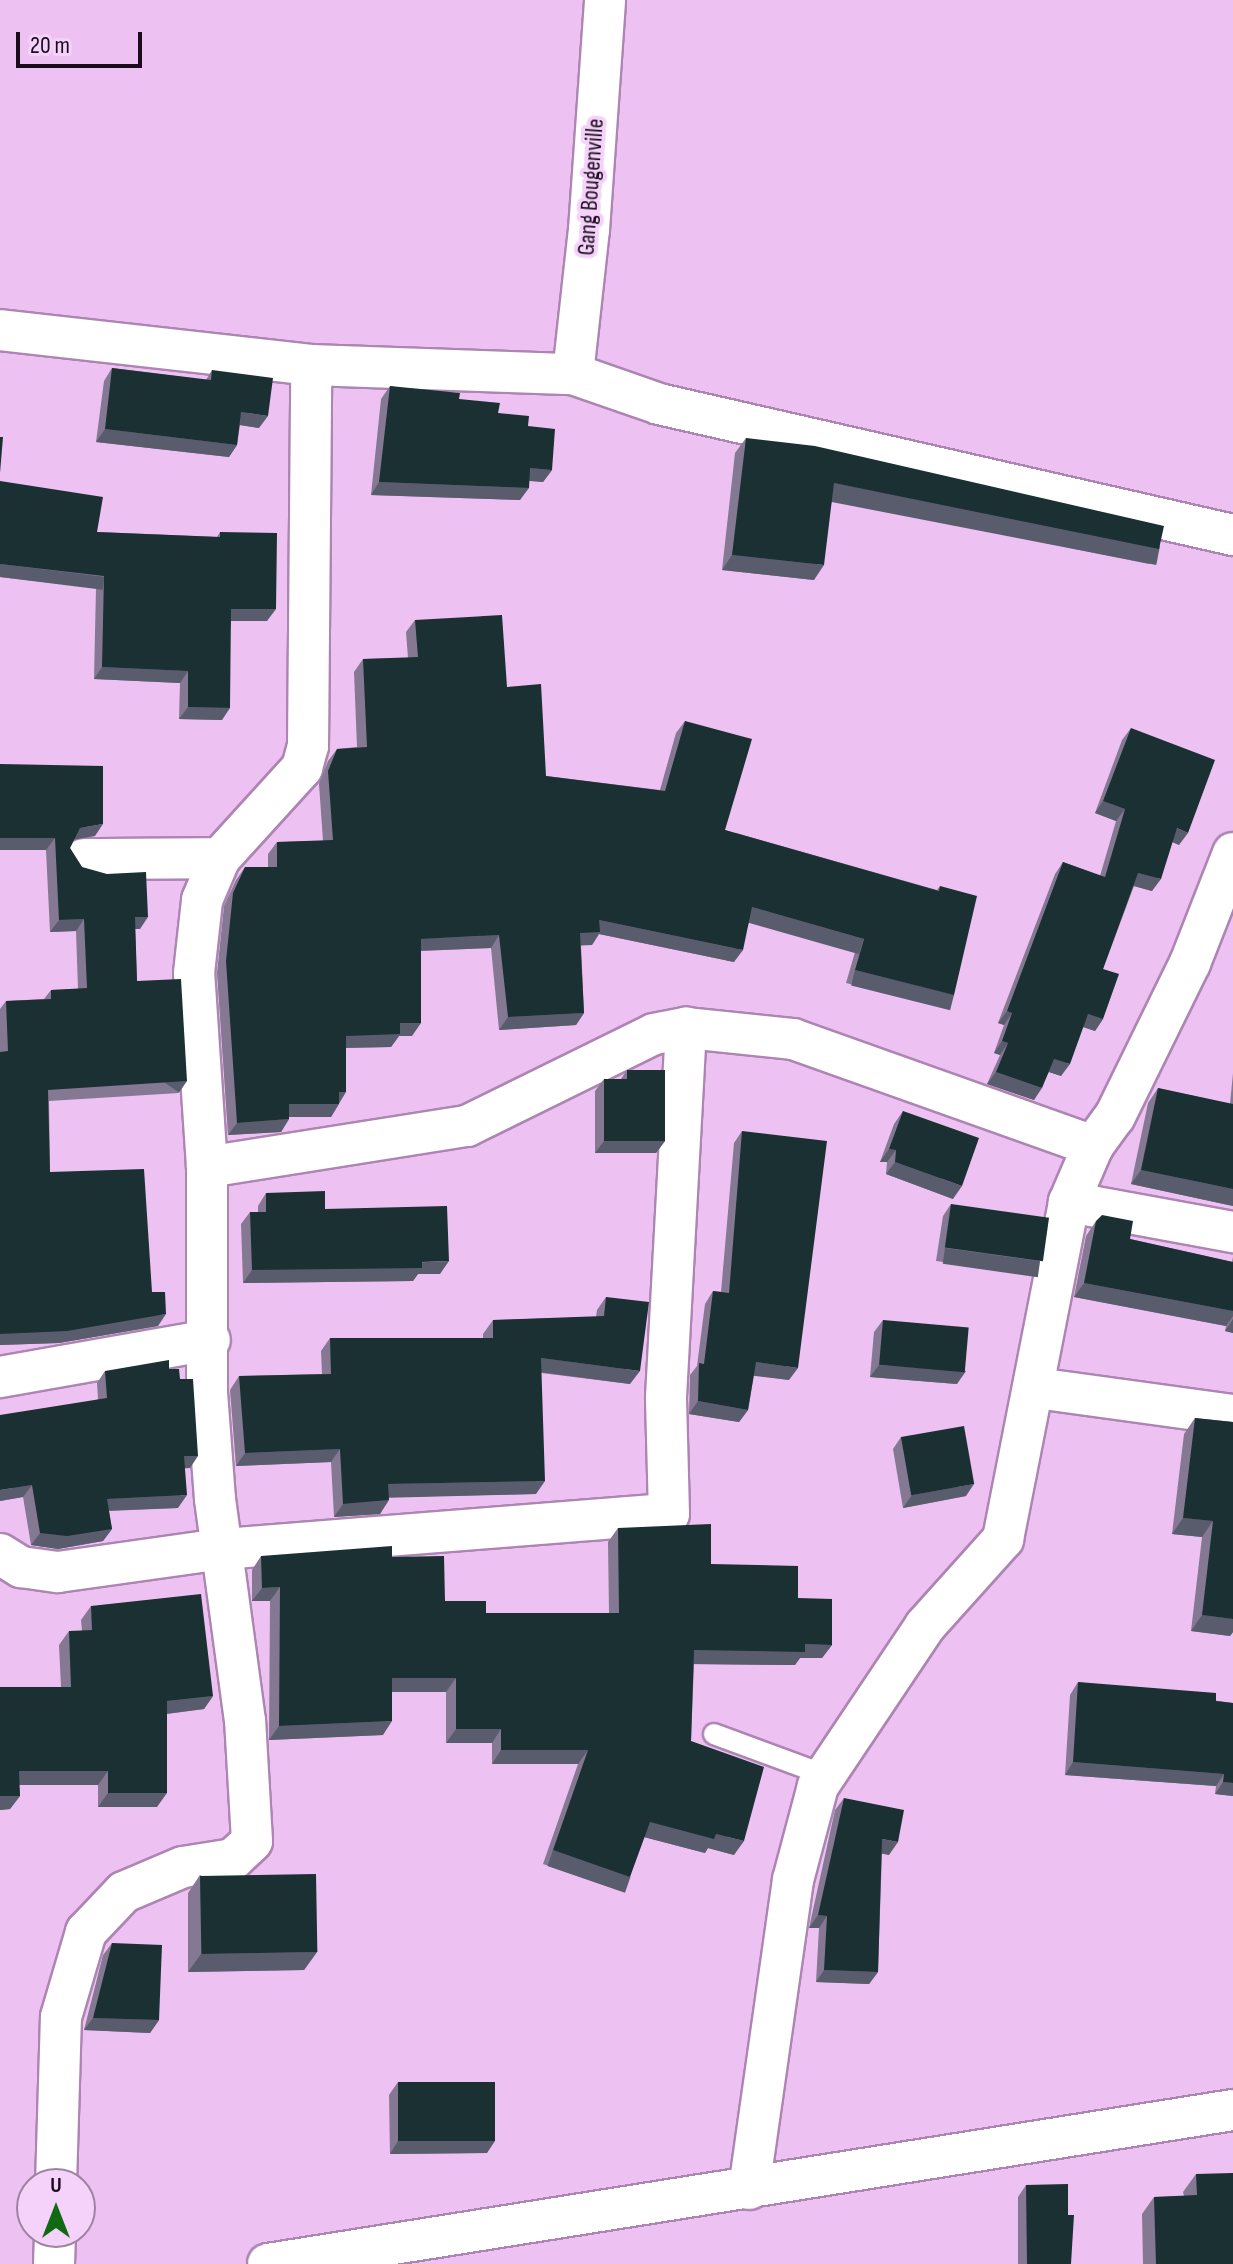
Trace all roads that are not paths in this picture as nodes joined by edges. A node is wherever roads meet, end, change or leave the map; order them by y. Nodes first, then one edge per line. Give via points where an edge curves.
1 (605, 0) edge
2 (0, 330) edge
3 (311, 365) junction
4 (573, 374) junction
5 (1233, 535) edge
6 (1233, 853) edge
7 (220, 858) junction
8 (84, 859) dead end
9 (686, 1028) junction
10 (1093, 1146) junction
11 (207, 1167) junction
12 (1069, 1202) junction
13 (1233, 1232) edge
14 (210, 1340) junction
15 (0, 1377) edge
16 (1036, 1388) junction
17 (1233, 1415) edge
18 (222, 1549) junction
19 (0, 1554) edge
20 (714, 1734) dead end
21 (825, 1775) junction
22 (1233, 2110) edge
23 (56, 2168) edge
24 (749, 2189) junction
25 (268, 2264) edge

1 - 4 street, Gang Bougenville
2 - 3 street
3 - 4 street
3 - 7 street via 308,746 302,768
4 - 5 street via 659,404
6 - 10 street via 1190,963 1115,1116
7 - 8 street
7 - 11 street via 202,900 194,973
9 - 10 street via 793,1039
9 - 11 street via 654,1034 467,1126
9 - 18 street via 666,1397 669,1514
10 - 12 street
11 - 14 street
12 - 13 street
12 - 16 street
14 - 15 street
14 - 18 street via 207,1393
16 - 17 street
16 - 21 street via 1003,1539 925,1626
18 - 19 street via 58,1572 21,1567
18 - 23 street via 245,1721 252,1841 233,1859 183,1867 124,1892 86,1932 61,2017
20 - 21 lane
21 - 24 street via 793,1880
22 - 24 street
24 - 25 street

